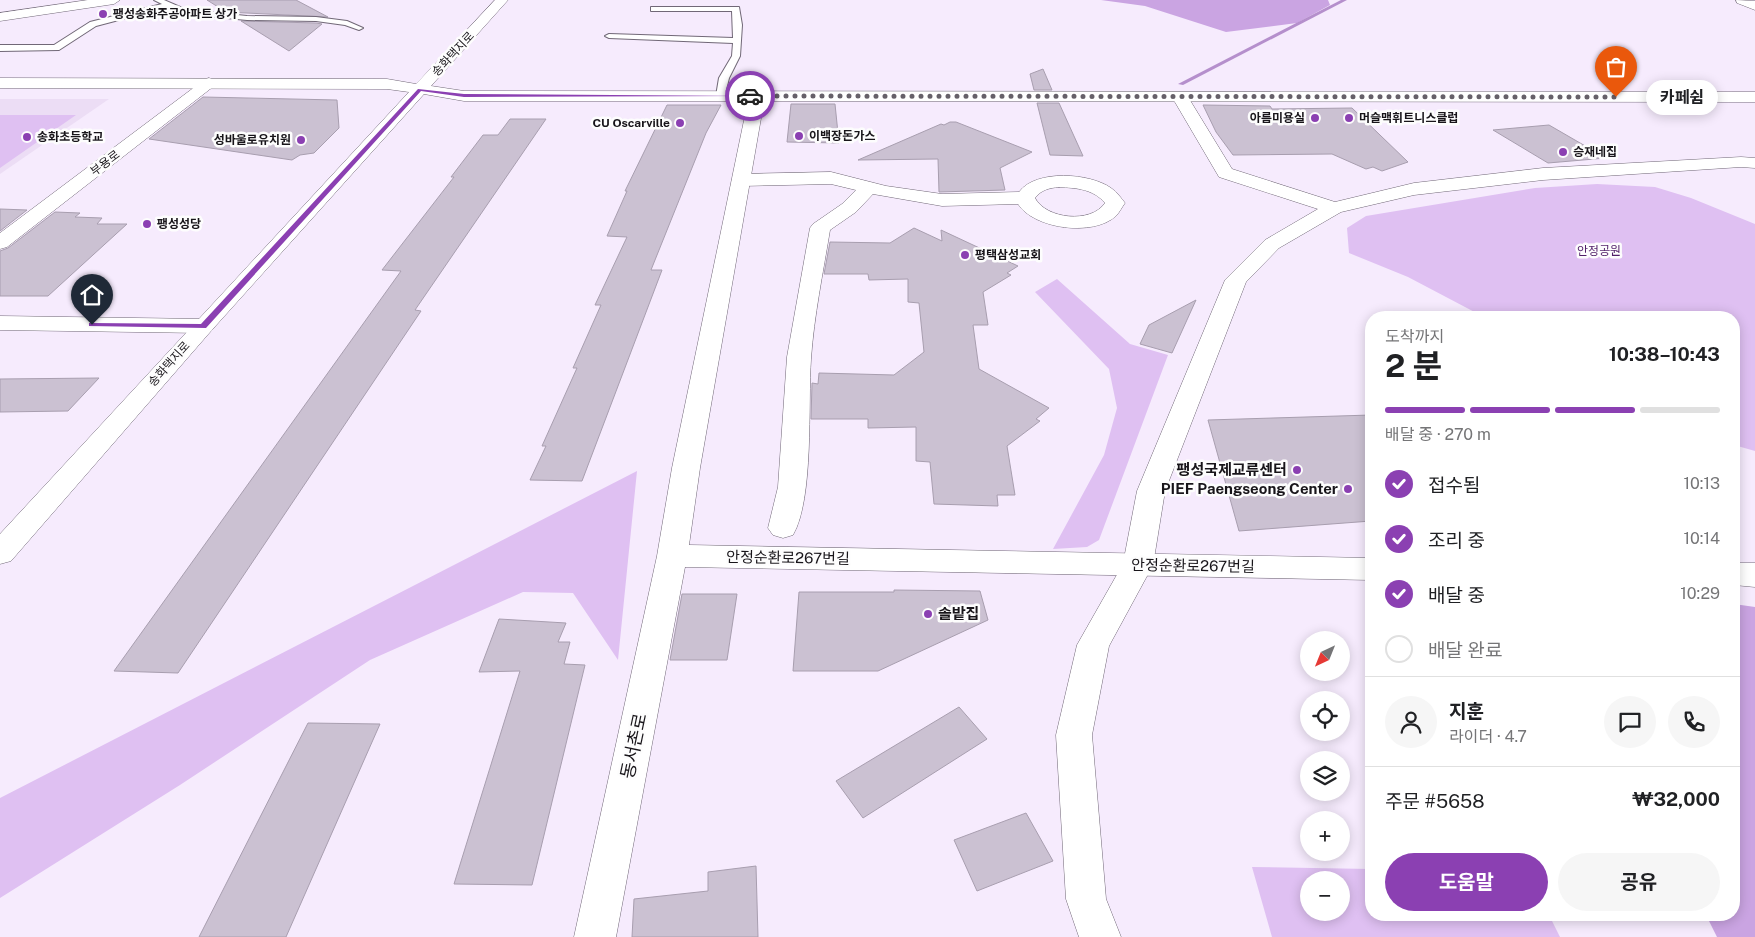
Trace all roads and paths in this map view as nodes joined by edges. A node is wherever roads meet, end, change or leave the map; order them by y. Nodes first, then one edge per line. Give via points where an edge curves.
1 (114, 0) edge
2 (158, 0) edge
3 (502, 0) edge
4 (1742, 0) edge
5 (168, 5) junction
6 (1755, 6) edge
7 (654, 9) dead end
8 (0, 17) edge
9 (358, 28) dead end
10 (609, 36) dead end
11 (738, 41) junction
12 (0, 48) edge
13 (0, 82) edge
14 (209, 83) junction
15 (419, 90) junction
16 (721, 96) junction
17 (757, 96) junction
18 (1180, 97) junction
19 (1755, 97) edge
20 (1755, 163) edge
21 (741, 180) junction
22 (869, 188) junction
23 (1025, 198) dead end
24 (1334, 208) junction
25 (0, 243) edge
26 (9, 323) edge
27 (203, 326) junction
28 (0, 340) edge
29 (783, 528) dead end
30 (0, 553) edge
31 (672, 556) junction
32 (1138, 565) junction
33 (1365, 569) edge
34 (1740, 574) edge
35 (1755, 575) edge
36 (595, 937) edge
37 (1100, 937) edge

1 - 8 street
2 - 5 lane
3 - 15 street, 송화택지로
4 - 6 street
5 - 9 lane via 185,12 247,18 316,19 347,23
5 - 12 lane via 94,24 56,48
7 - 11 lane via 736,9
10 - 11 lane
11 - 16 lane via 736,56 724,78
13 - 14 street
14 - 15 street via 387,84
14 - 25 street, 부용로
15 - 16 street via 464,96
15 - 27 street, 송화택지로
16 - 17 street
17 - 18 street
17 - 21 street
18 - 19 street
18 - 24 street via 1225,173
20 - 24 street via 1543,174 1414,189
21 - 22 street via 831,178
21 - 31 street
22 - 23 street via 942,200
22 - 29 street via 849,208 820,228 799,357 792,487
24 - 32 street via 1272,244 1236,280 1151,491
26 - 27 street
26 - 28 street
27 - 30 street, 송화택지로
31 - 32 street, 안정순환로267번길
31 - 36 street, 동서촌로
32 - 33 street, 안정순환로267번길
32 - 37 street via 1093,645 1074,735 1086,899
34 - 35 street

